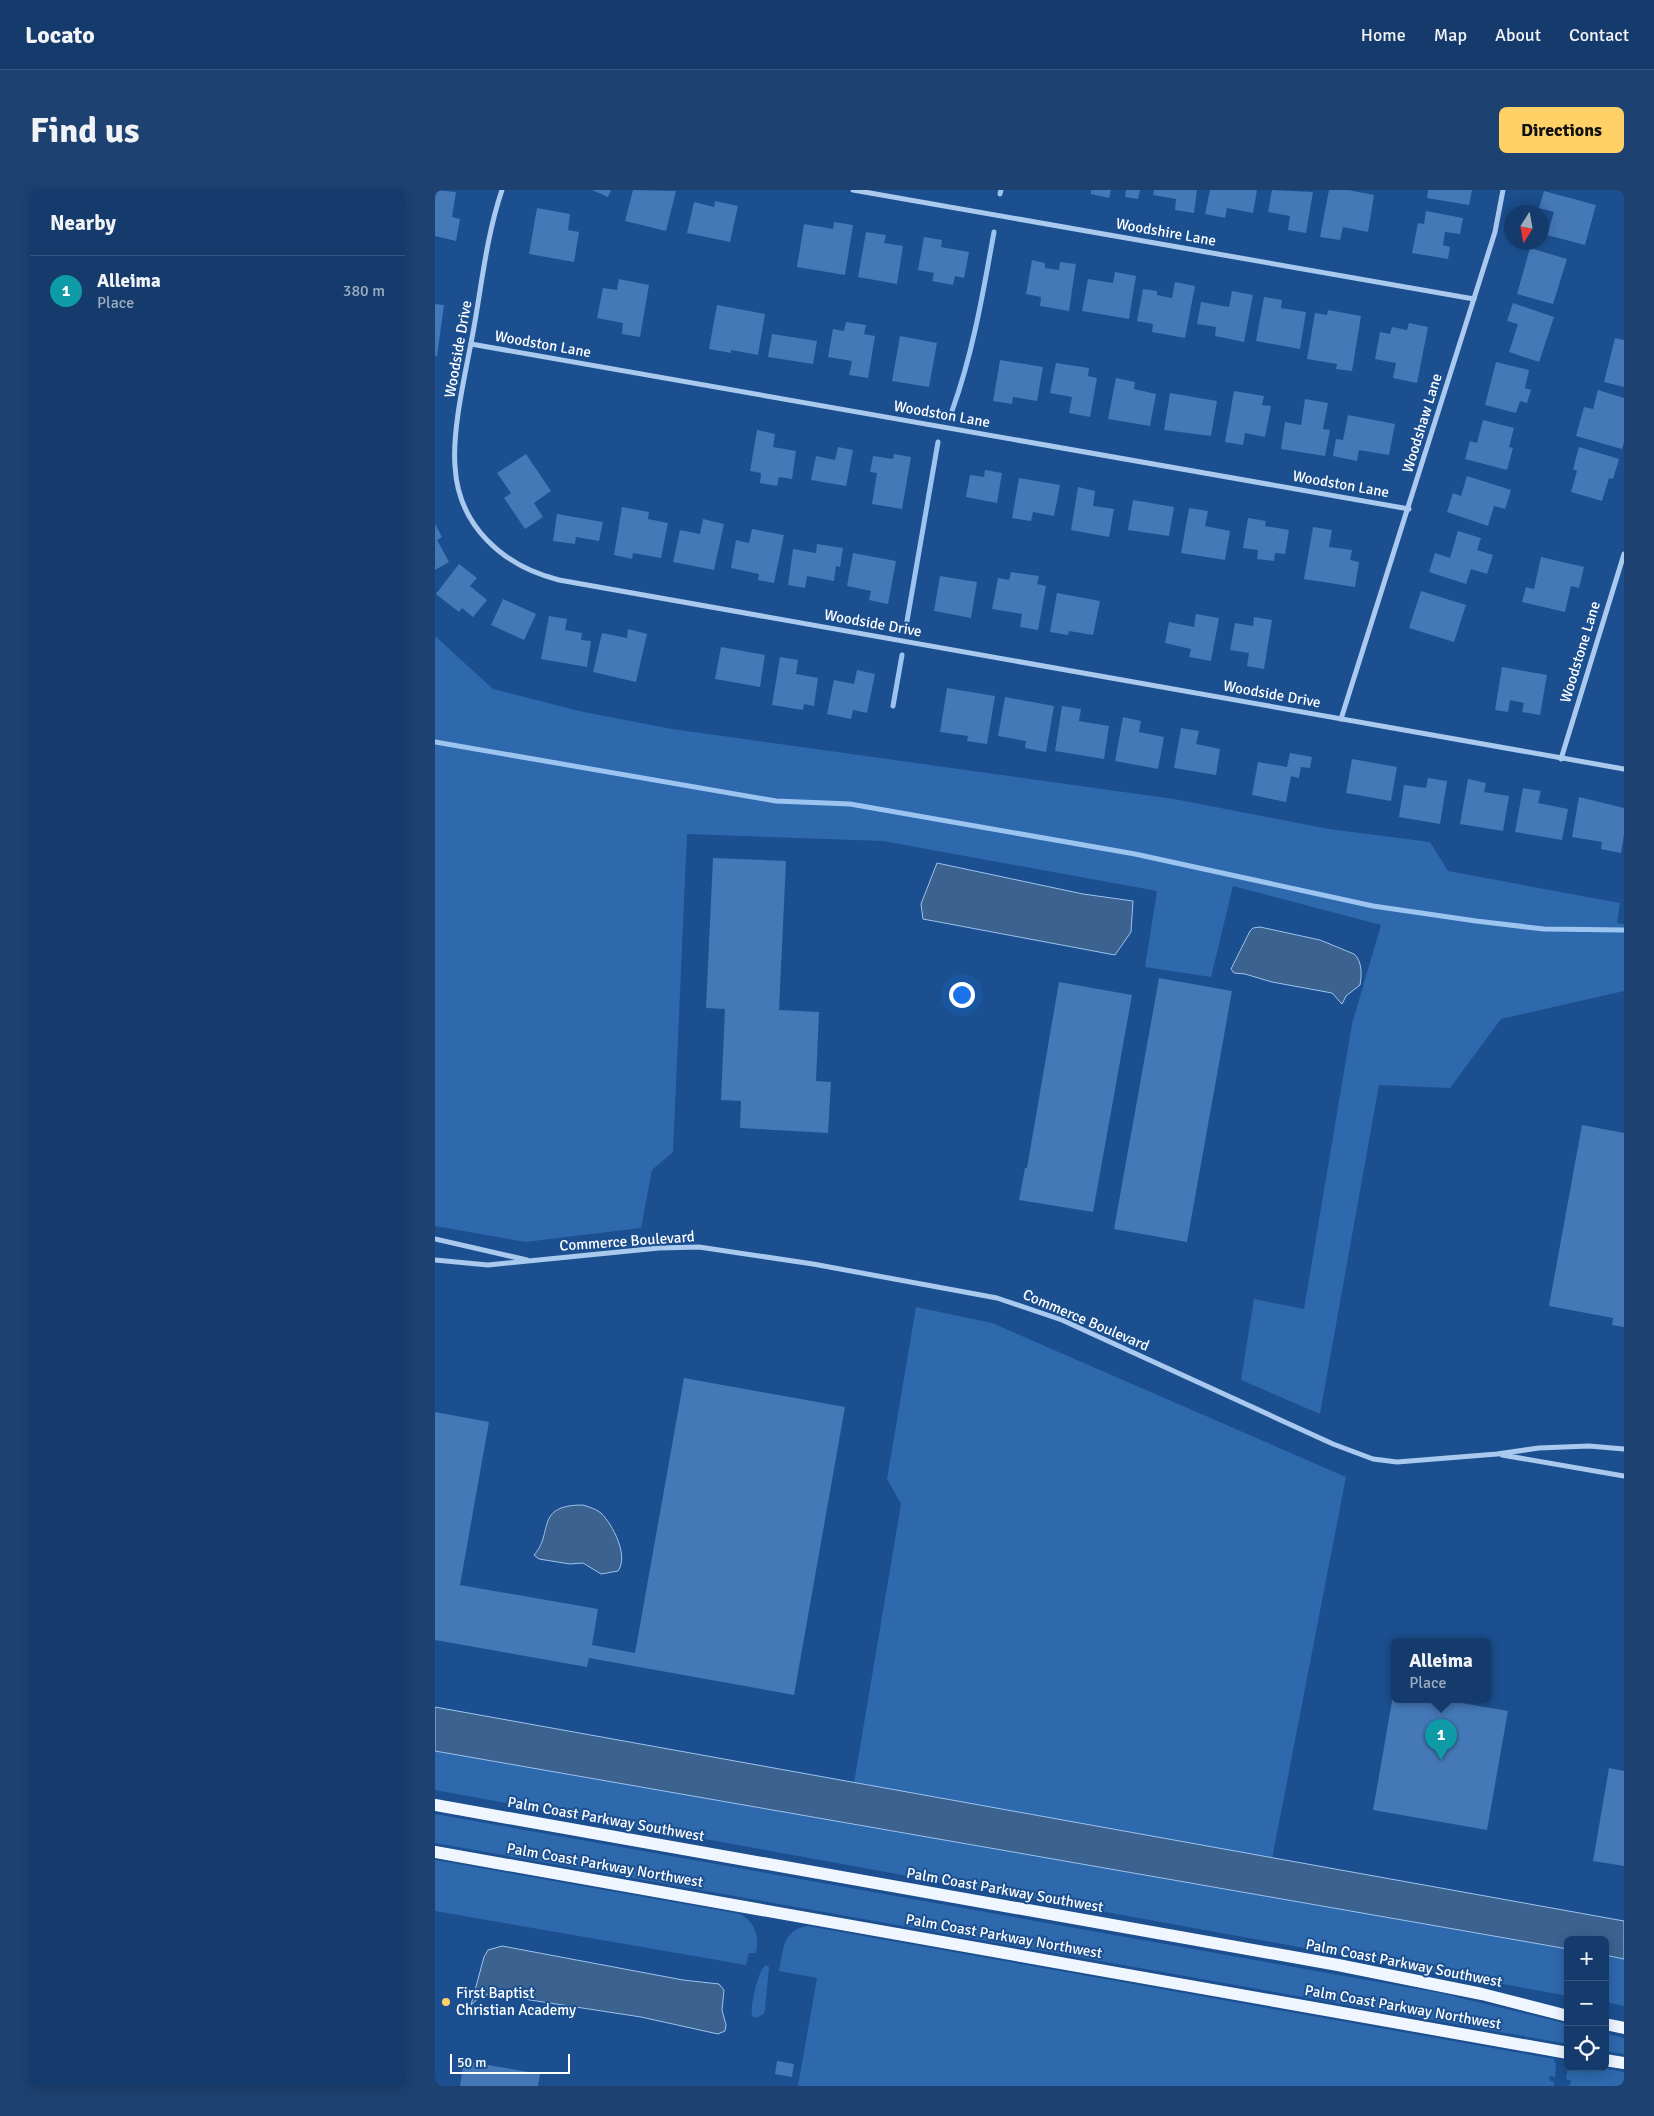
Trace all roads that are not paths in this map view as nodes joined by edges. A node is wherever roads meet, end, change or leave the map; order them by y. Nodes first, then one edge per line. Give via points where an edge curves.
1 (502, 190) edge
2 (853, 190) edge
3 (1503, 190) edge
4 (1474, 299) junction
5 (471, 344) junction
6 (1409, 509) junction
7 (1624, 554) edge
8 (1341, 719) junction
9 (1561, 758) junction
10 (1624, 769) edge
11 (435, 1239) edge
12 (435, 1260) edge
13 (530, 1261) junction
14 (1624, 1449) edge
15 (1497, 1454) junction
16 (1624, 1476) edge
17 (435, 1805) edge
18 (435, 1852) edge
19 (1564, 2015) edge
20 (1609, 2025) edge
21 (1624, 2028) edge
22 (1564, 2052) edge
23 (1609, 2061) edge
24 (1624, 2063) edge

1 - 5 street, Woodside Drive via 494,216
2 - 4 street, Woodshire Lane
3 - 4 street, Woodshaw Lane via 1498,219
4 - 6 street, Woodshaw Lane
5 - 6 street, Woodston Lane
5 - 8 street, Woodside Drive via 455,445 459,492 469,517 485,539 506,558 533,573
6 - 8 street, Woodshaw Lane
7 - 9 street, Woodstone Lane
8 - 9 street, Woodside Drive
9 - 10 street, Woodside Drive
11 - 13 street, Commerce Boulevard
12 - 13 street, Commerce Boulevard via 487,1265
13 - 15 street, Commerce Boulevard via 699,1247 997,1298 1061,1320 1333,1444 1373,1459 1397,1462
14 - 15 street via 1567,1447
15 - 16 street
17 - 19 main road, Palm Coast Parkway Southwest via 1347,1967 1483,1994
18 - 22 main road, Palm Coast Parkway Northwest
20 - 21 main road
23 - 24 main road

